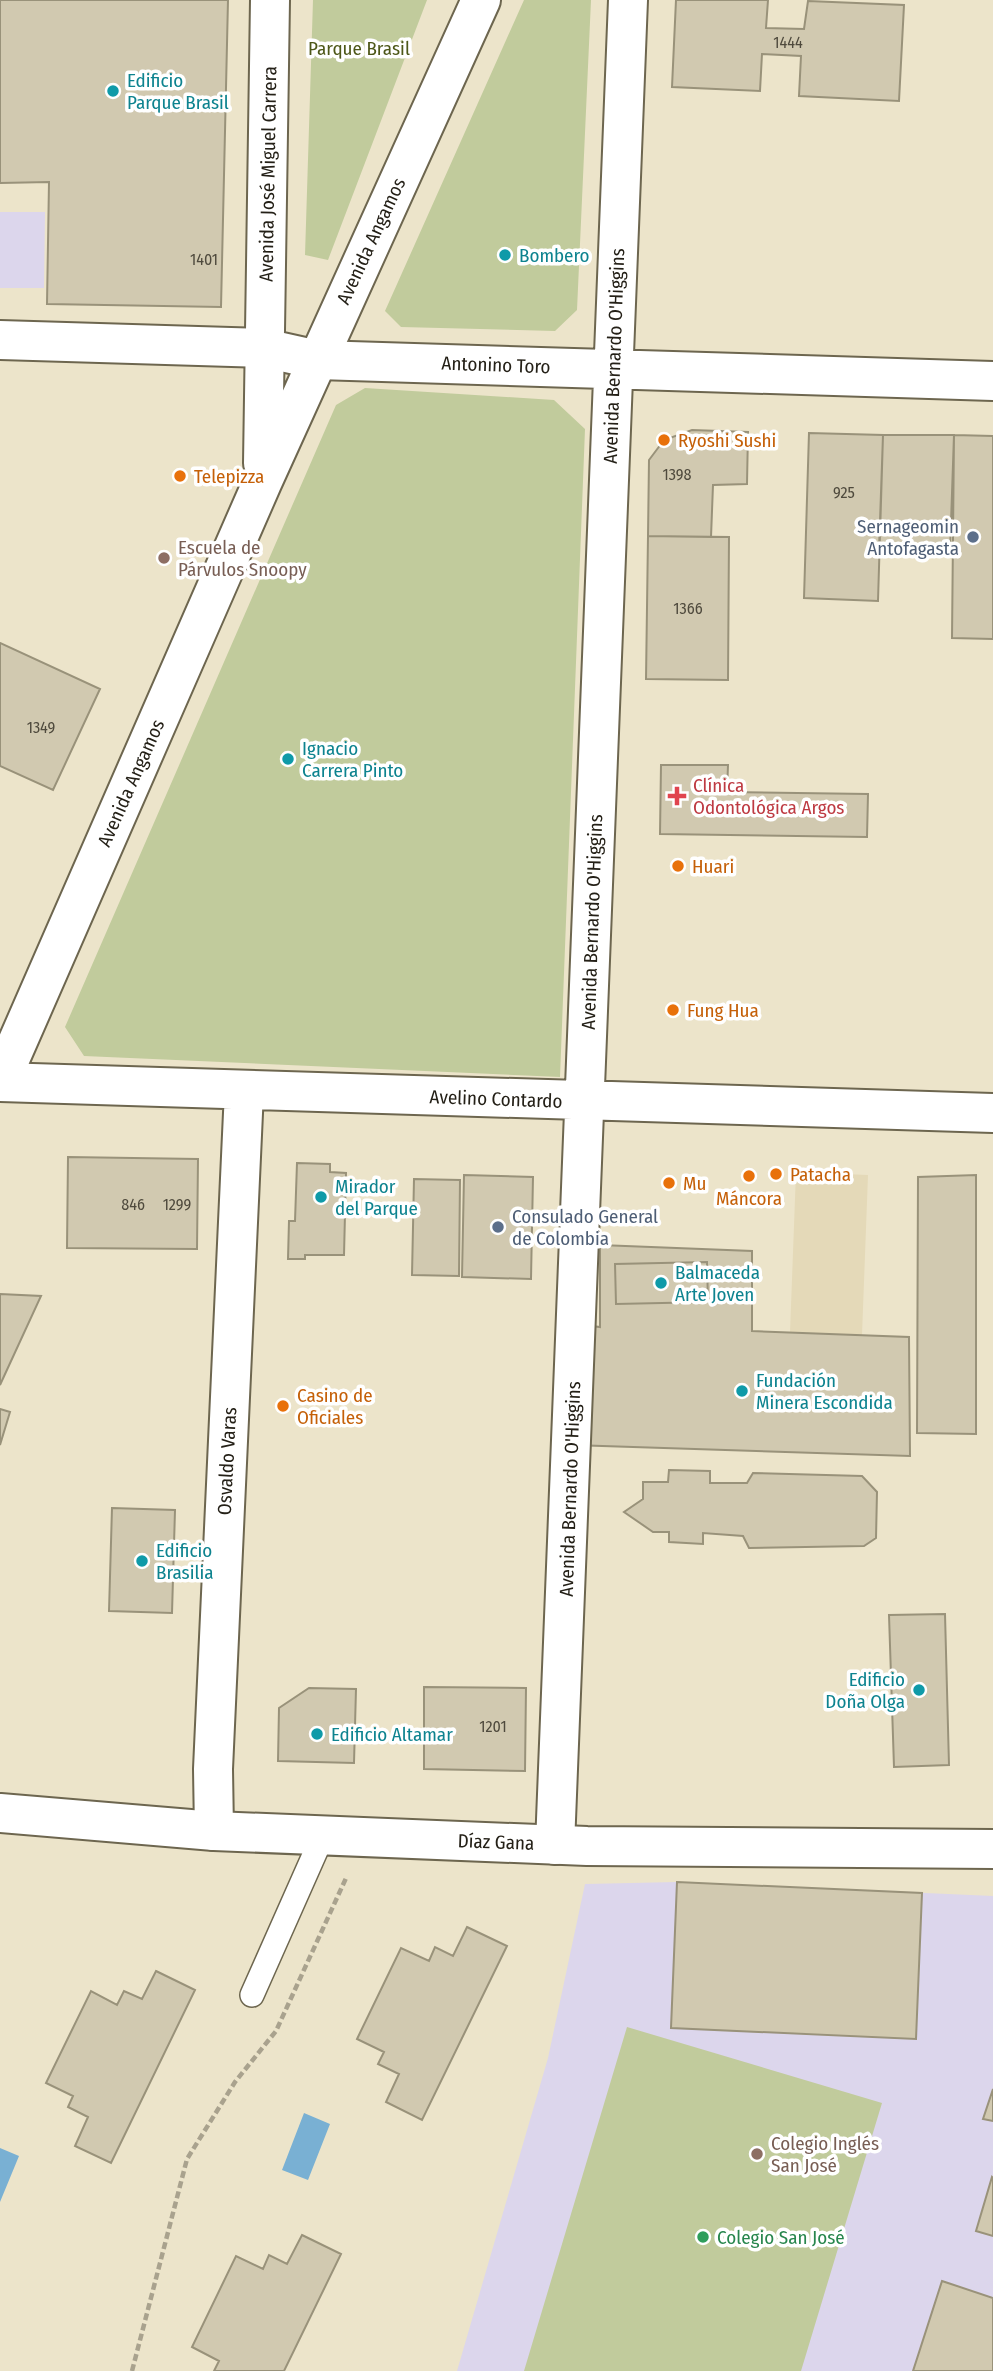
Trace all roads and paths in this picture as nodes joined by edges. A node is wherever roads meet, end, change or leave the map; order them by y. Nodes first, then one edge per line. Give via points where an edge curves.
1 (270, 0) edge
2 (481, 0) edge
3 (628, 0) edge
4 (0, 340) edge
5 (264, 348) junction
6 (318, 359) junction
7 (614, 369) junction
8 (993, 381) edge
9 (262, 482) junction
10 (0, 1082) edge
11 (244, 1091) junction
12 (585, 1101) junction
13 (993, 1113) edge
14 (0, 1813) edge
15 (214, 1831) junction
16 (323, 1835) junction
17 (364, 1837) junction
18 (555, 1845) junction
19 (993, 1849) edge
20 (252, 1995) dead end
21 (132, 2371) edge

1 - 5 street, Avenida José Miguel Carrera
2 - 6 street, Avenida Angamos
3 - 7 street, Avenida Bernardo O'Higgins
4 - 5 street, Antonino Toro
5 - 6 street, Antonino Toro
5 - 9 street, Avenida Angamos
6 - 7 street, Antonino Toro
6 - 9 street, Avenida Angamos
7 - 8 street, Antonino Toro
7 - 12 street, Avenida Bernardo O'Higgins
9 - 10 street, Avenida Angamos
10 - 11 street, Avelino Contardo
11 - 12 street, Avelino Contardo
11 - 15 street, Osvaldo Varas via 213,1769
12 - 13 street, Avelino Contardo
12 - 18 street, Avenida Bernardo O'Higgins
14 - 15 street, Díaz Gana
15 - 16 street, Díaz Gana
16 - 17 street, Díaz Gana
16 - 20 lane
17 - 18 street, Díaz Gana
17 - 21 path via 276,2031 235,2082 187,2159
18 - 19 street, Díaz Gana

